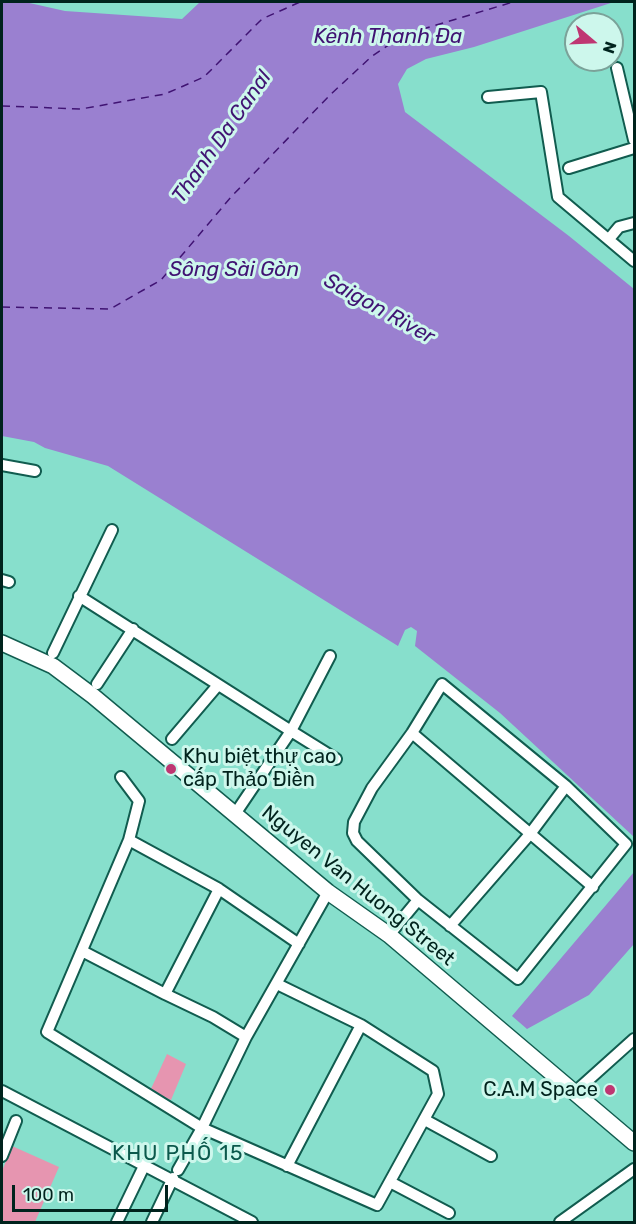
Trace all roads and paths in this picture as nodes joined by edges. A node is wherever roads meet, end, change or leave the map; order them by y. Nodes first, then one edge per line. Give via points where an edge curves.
1 (618, 72) edge
2 (488, 97) dead end
3 (634, 140) edge
4 (634, 148) edge
5 (569, 168) dead end
6 (634, 223) edge
7 (609, 239) junction
8 (634, 261) edge
9 (2, 465) edge
10 (35, 471) dead end
11 (112, 530) dead end
12 (79, 596) junction
13 (133, 629) junction
14 (2, 643) edge
15 (330, 656) dead end
16 (53, 659) junction
17 (97, 684) dead end
18 (218, 685) junction
19 (291, 731) junction
20 (412, 733) junction
21 (172, 740) dead end
22 (336, 759) dead end
23 (122, 777) dead end
24 (566, 786) junction
25 (236, 814) junction
26 (530, 834) junction
27 (129, 840) junction
28 (593, 887) junction
29 (219, 889) junction
30 (328, 892) junction
31 (418, 900) junction
32 (450, 926) junction
33 (389, 935) junction
34 (300, 944) junction
35 (82, 951) junction
36 (277, 984) junction
37 (165, 994) junction
38 (361, 1025) junction
39 (246, 1037) junction
40 (634, 1039) edge
41 (2, 1091) edge
42 (575, 1092) junction
43 (425, 1120) junction
44 (16, 1121) dead end
45 (201, 1128) junction
46 (634, 1143) edge
47 (2, 1156) edge
48 (491, 1156) dead end
49 (145, 1164) junction
50 (287, 1166) junction
51 (634, 1169) edge
52 (175, 1174) junction
53 (390, 1182) junction
54 (449, 1212) dead end
55 (117, 1222) edge
56 (152, 1222) edge
57 (252, 1222) edge
58 (560, 1222) edge

1 - 3 street
2 - 7 street via 541,92 558,197
4 - 5 street
6 - 7 street via 619,227
7 - 8 street
9 - 10 street
11 - 12 street
12 - 13 street
12 - 16 street
13 - 17 street
13 - 18 street
14 - 16 main road, Nguyen Van Huong Street
15 - 19 street
16 - 25 main road, Nguyen Van Huong Street
18 - 19 street
18 - 21 street
19 - 22 street
19 - 25 street
20 - 24 street via 442,684
20 - 26 street
20 - 31 street via 372,788 354,822 353,833
23 - 27 street via 139,801
24 - 26 street
24 - 28 street via 627,844
25 - 30 main road, Nguyen Van Huong Street
26 - 28 street
26 - 32 street
27 - 29 street
27 - 35 street
28 - 32 street via 518,979
29 - 34 street
29 - 37 street
30 - 33 main road, Nguyen Van Huong Street
30 - 34 street
31 - 32 street
31 - 33 street
33 - 42 main road, Nguyen Van Huong Street
34 - 36 street
35 - 37 street
35 - 45 street via 48,1032
36 - 38 street
36 - 39 street
37 - 39 street
38 - 43 street via 433,1071 438,1094
38 - 50 street
39 - 45 street
40 - 42 street
41 - 49 street
42 - 46 main road, Nguyen Van Huong Street
43 - 48 street
43 - 53 street
44 - 47 street
45 - 50 street
45 - 52 street
49 - 52 street
49 - 55 street
50 - 53 street via 377,1205
51 - 58 street
52 - 56 street
52 - 57 street
53 - 54 street

